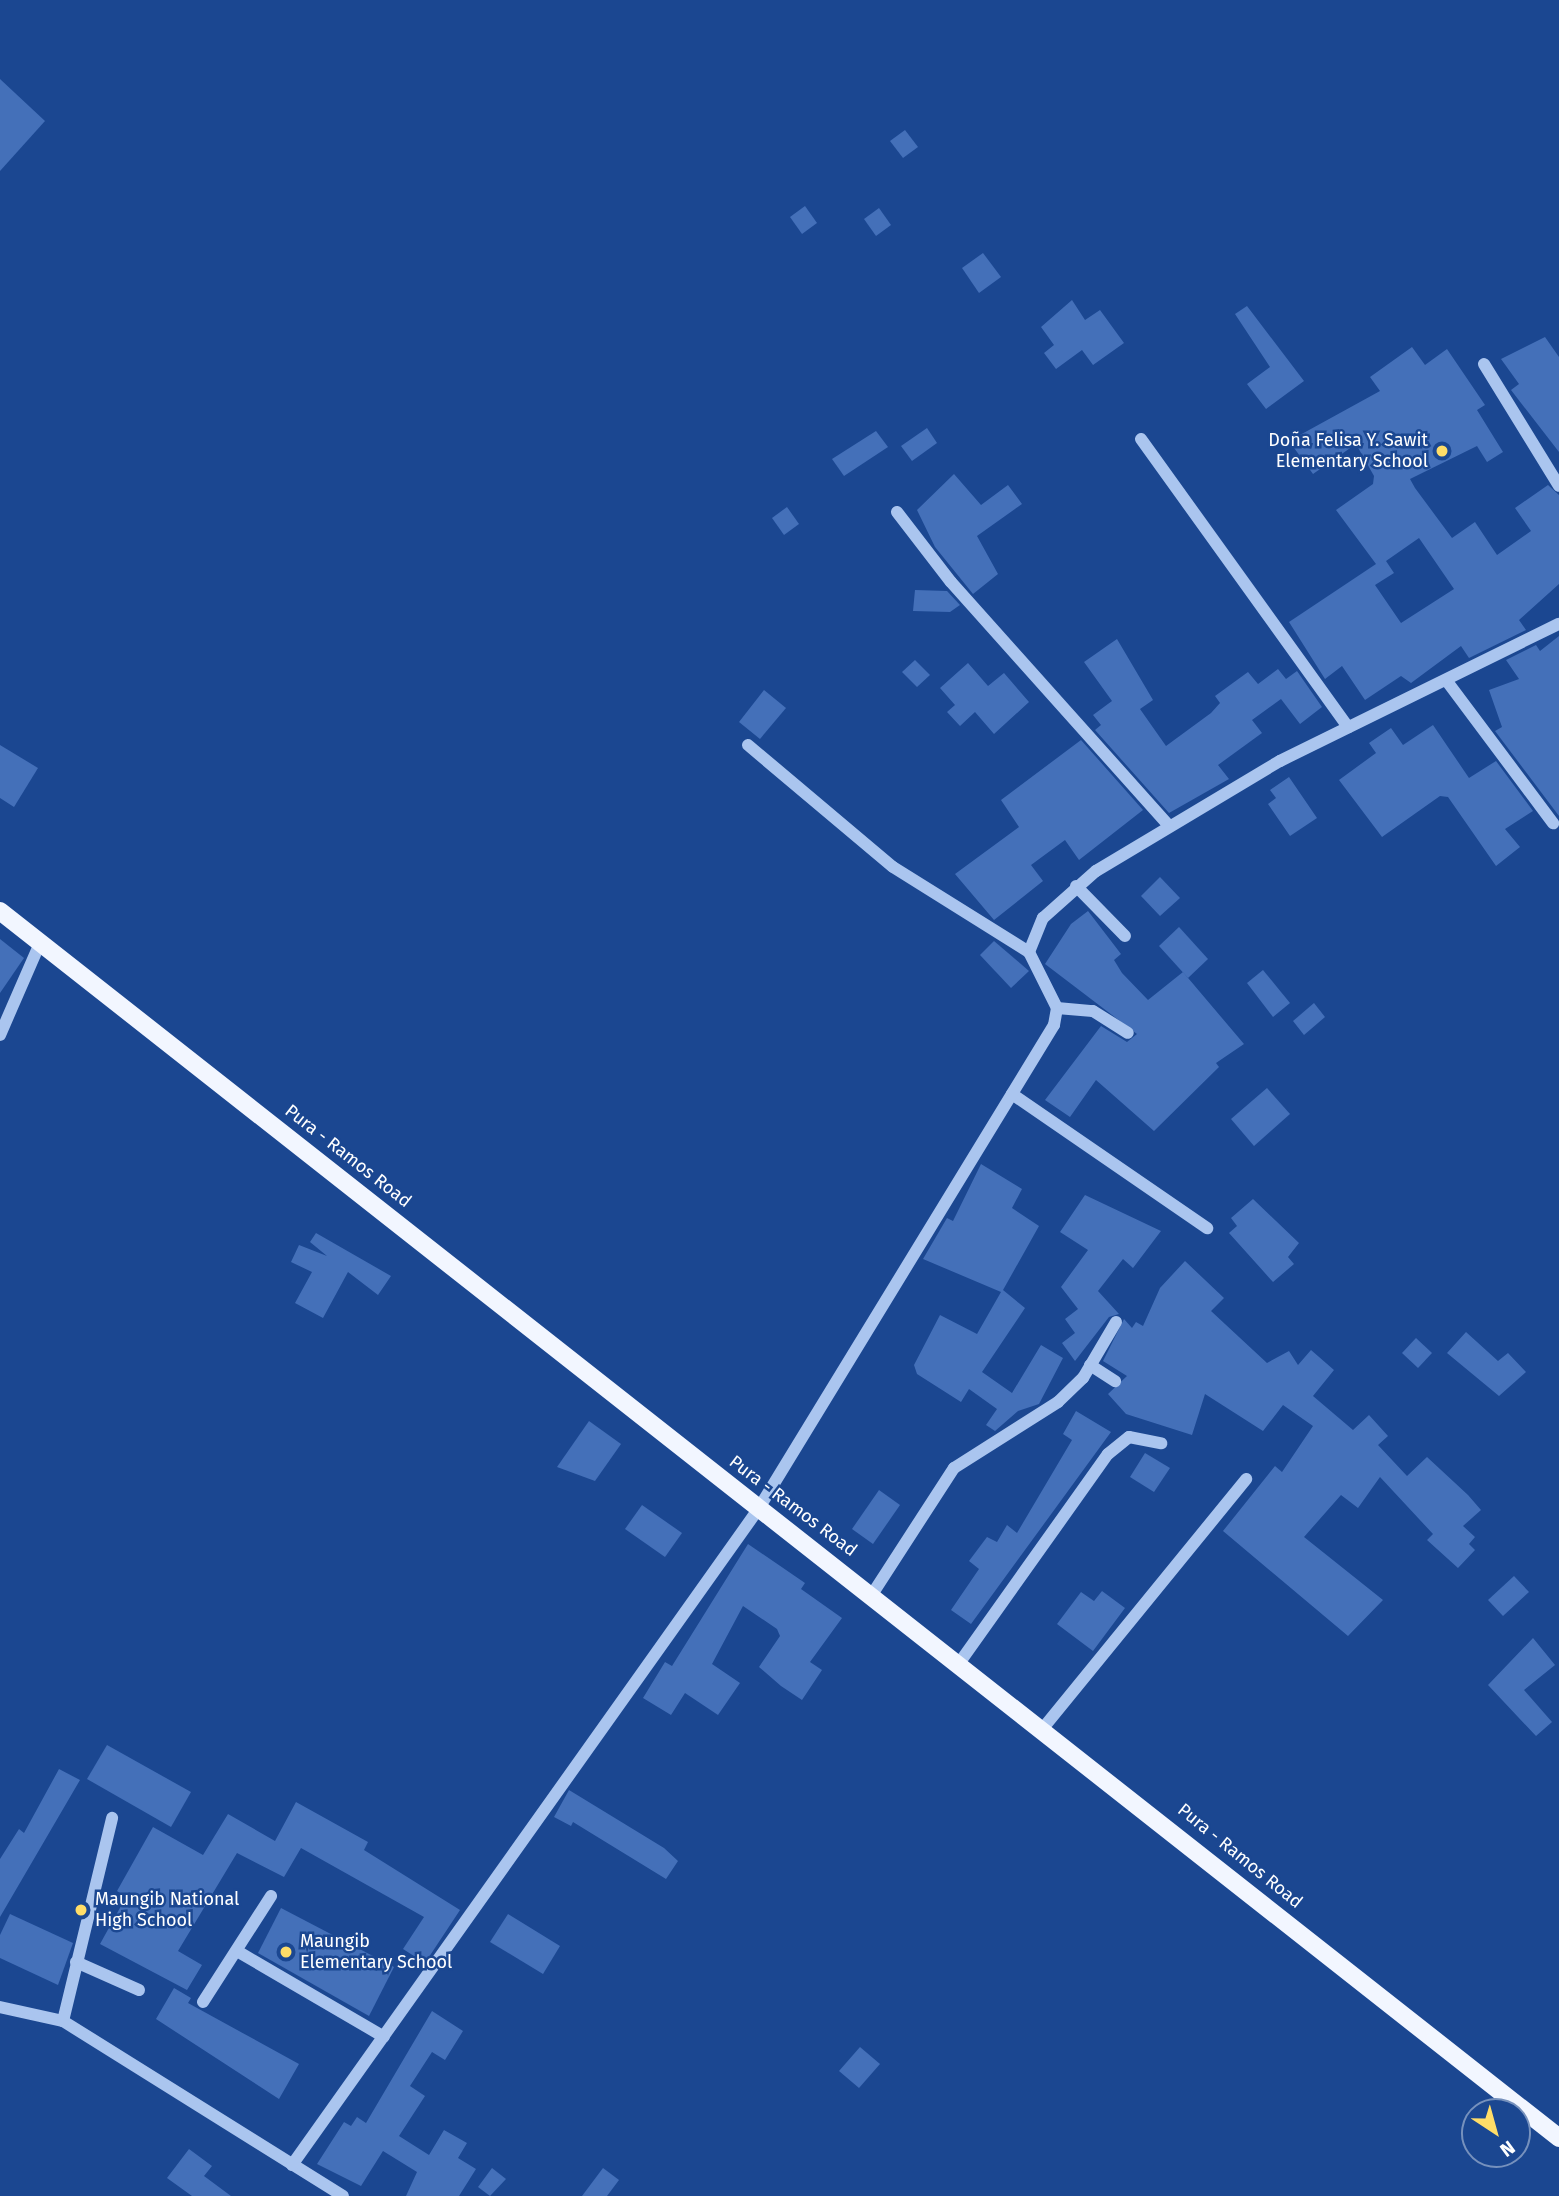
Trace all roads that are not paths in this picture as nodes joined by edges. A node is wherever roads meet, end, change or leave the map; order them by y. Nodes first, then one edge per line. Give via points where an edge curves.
1 (1484, 364) dead end
2 (1142, 439) dead end
3 (1559, 486) edge
4 (897, 512) dead end
5 (1559, 624) edge
6 (1446, 680) junction
7 (1348, 727) junction
8 (748, 745) dead end
9 (1553, 823) dead end
10 (1168, 825) junction
11 (1076, 887) junction
12 (0, 911) edge
13 (1125, 936) dead end
14 (40, 943) junction
15 (1029, 951) junction
16 (1057, 1007) junction
17 (1128, 1033) dead end
18 (0, 1035) edge
19 (1012, 1094) junction
20 (1207, 1228) dead end
21 (1116, 1322) dead end
22 (1090, 1365) junction
23 (1115, 1381) dead end
24 (1161, 1443) dead end
25 (1246, 1479) dead end
26 (759, 1508) junction
27 (873, 1593) junction
28 (960, 1662) junction
29 (1044, 1727) junction
30 (112, 1818) dead end
31 (271, 1896) dead end
32 (237, 1951) junction
33 (76, 1962) junction
34 (138, 1990) dead end
35 (203, 2002) dead end
36 (0, 2007) edge
37 (63, 2021) junction
38 (384, 2037) junction
39 (1559, 2138) edge
40 (292, 2165) junction
41 (343, 2196) edge

1 - 3 street
2 - 7 street
4 - 10 street via 951,582
5 - 6 street
6 - 7 street
6 - 9 street
7 - 10 street
8 - 15 street via 893,867
10 - 11 street
11 - 13 street
11 - 15 street via 1043,918
12 - 14 main road, Pura - Ramos Road
14 - 18 street
14 - 26 main road, Pura - Ramos Road
15 - 16 street
16 - 17 street via 1093,1011
16 - 19 street via 1054,1025
19 - 20 street
19 - 26 street
21 - 22 street
22 - 23 street
22 - 27 street via 1058,1402 954,1468
24 - 28 street via 1129,1437 1108,1454
25 - 29 street
26 - 27 main road, Pura - Ramos Road
26 - 38 street
27 - 28 main road, Pura - Ramos Road
28 - 29 main road, Pura - Ramos Road
29 - 39 main road, Pura - Ramos Road
30 - 33 street
31 - 32 street
32 - 35 street
32 - 38 street
33 - 34 street
33 - 37 street
36 - 37 street
37 - 40 street
38 - 40 street
40 - 41 street

